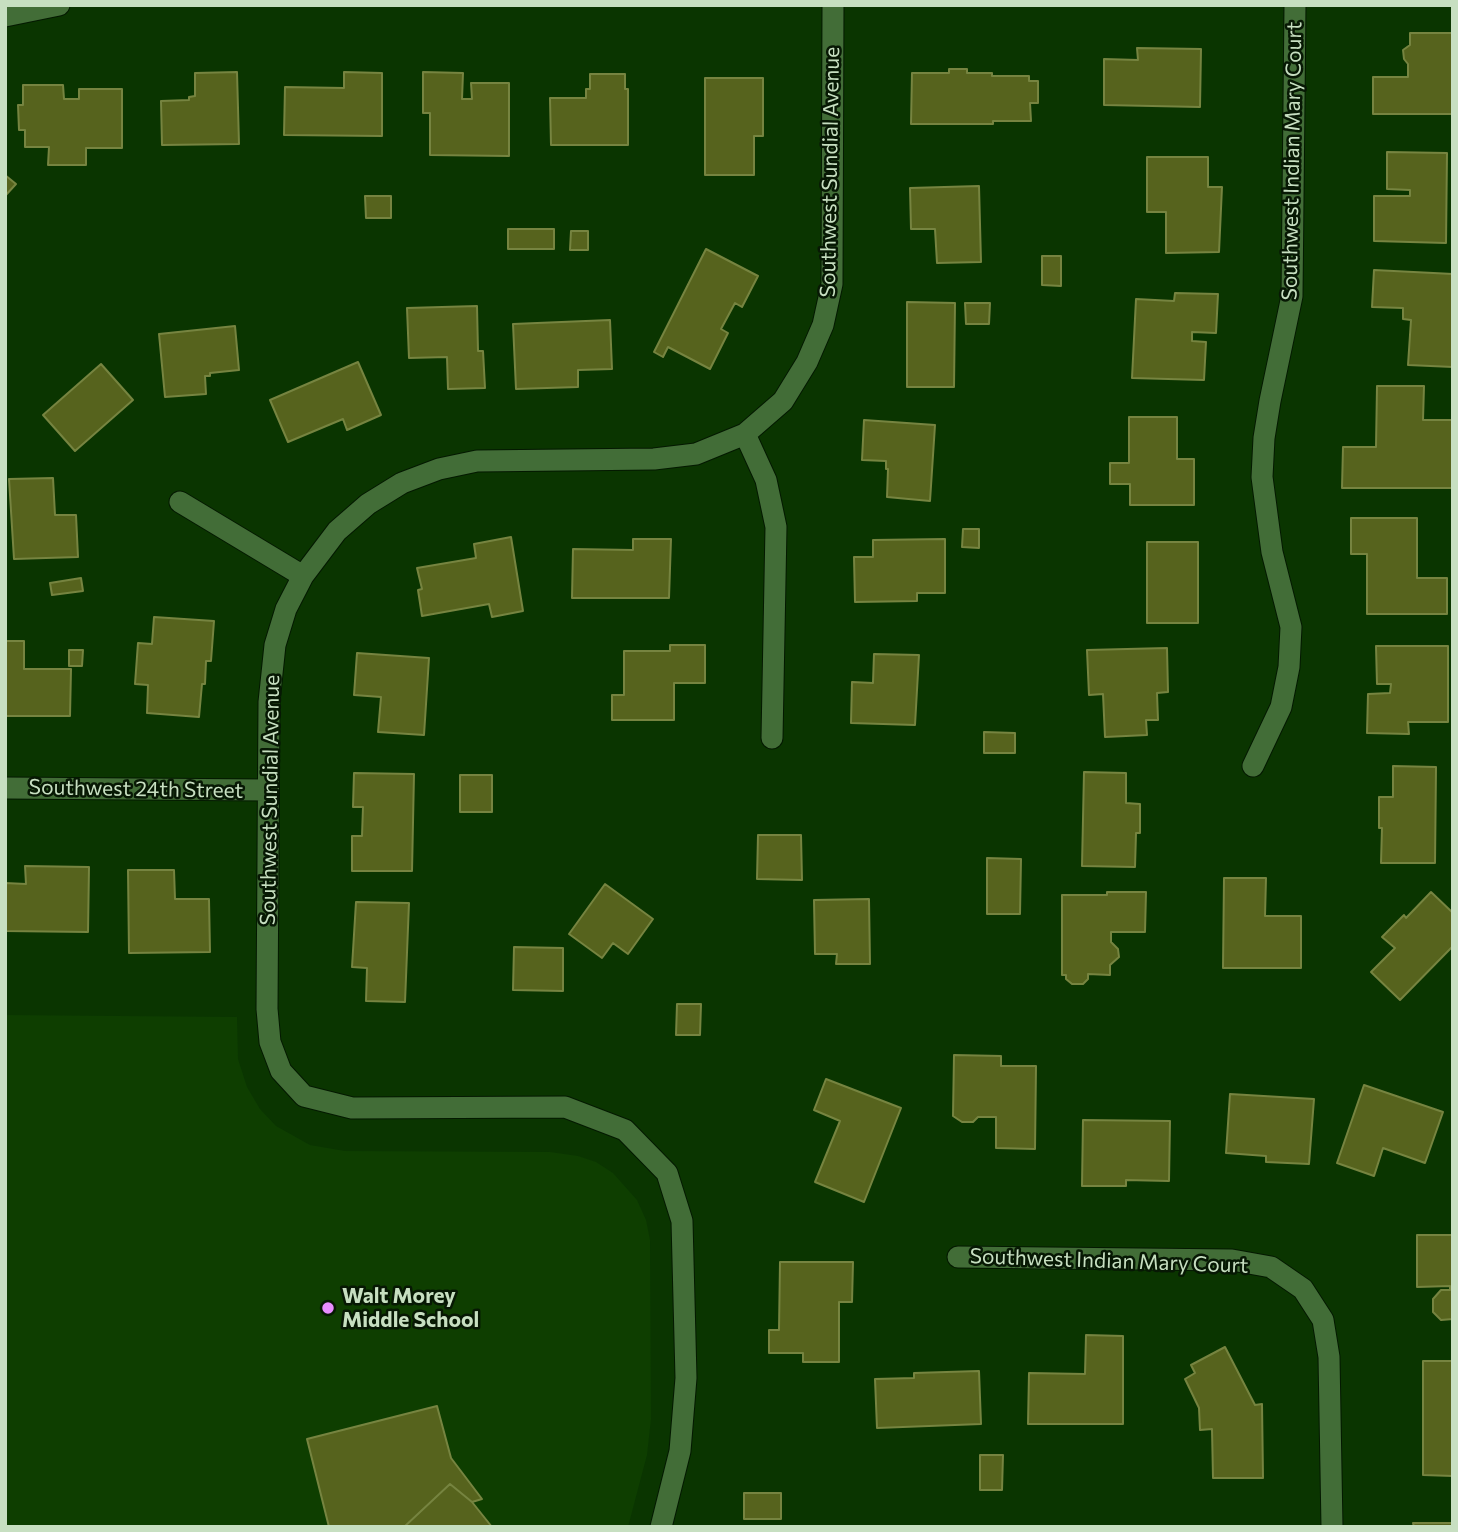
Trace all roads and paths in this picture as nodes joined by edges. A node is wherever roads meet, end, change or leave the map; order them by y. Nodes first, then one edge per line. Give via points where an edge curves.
1 (59, 5) edge
2 (833, 5) edge
3 (1295, 5) edge
4 (5, 16) edge
5 (745, 434) junction
6 (180, 502) dead end
7 (303, 576) junction
8 (772, 738) dead end
9 (1253, 766) dead end
10 (5, 788) edge
11 (267, 790) junction
12 (958, 1257) dead end
13 (661, 1527) edge
14 (1332, 1527) edge

1 - 4 street
2 - 5 street, Southwest Sundial Avenue via 832,284 823,325 807,362 782,401
3 - 9 street, Southwest Indian Mary Court via 1292,296 1270,401 1262,477 1272,552 1291,627 1289,667 1281,707
5 - 7 street, Southwest Sundial Avenue via 695,454 654,459 477,461 439,469 402,483 368,504 337,531
5 - 8 street via 765,480 776,527
6 - 7 street
7 - 11 street, Southwest Sundial Avenue via 275,645
10 - 11 street, Southwest 24th Street
11 - 13 street, Southwest Sundial Avenue via 270,1042 281,1071 304,1096 352,1108 565,1107 625,1130 667,1173 682,1221 686,1378 680,1451
12 - 14 street, Southwest Indian Mary Court via 1232,1260 1271,1267 1303,1289 1323,1320 1329,1357

